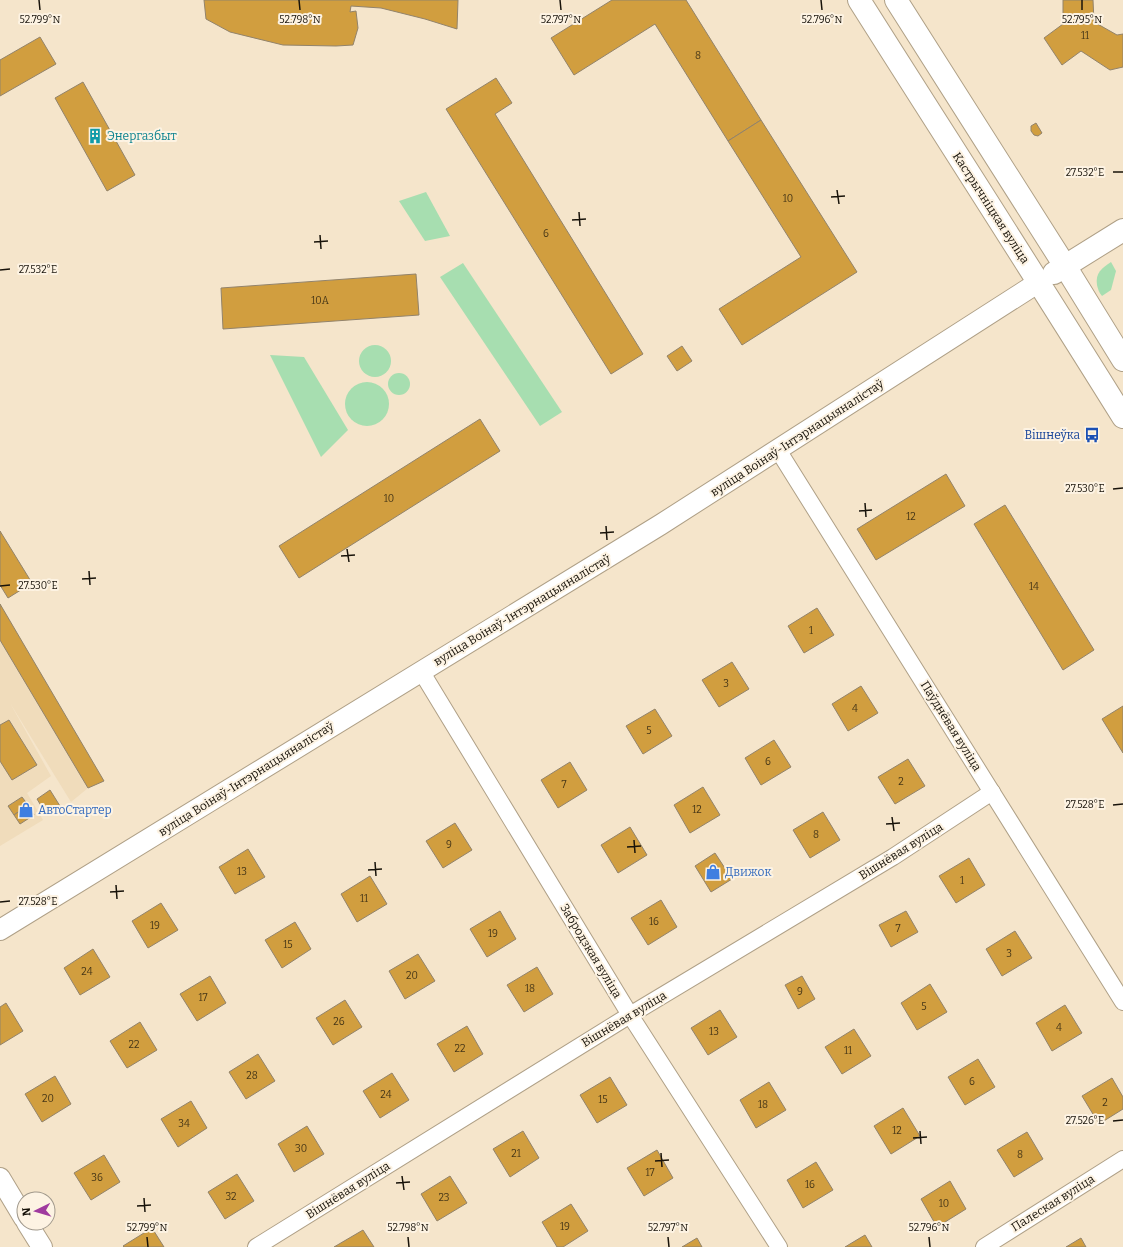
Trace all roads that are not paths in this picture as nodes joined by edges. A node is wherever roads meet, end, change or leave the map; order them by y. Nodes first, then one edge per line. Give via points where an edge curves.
1 (859, 0) edge
2 (896, 0) edge
3 (1123, 230) edge
4 (1065, 266) junction
5 (1039, 282) junction
6 (1123, 360) edge
7 (1123, 417) edge
8 (778, 450) junction
9 (421, 671) junction
10 (992, 792) junction
11 (0, 930) edge
12 (1123, 1002) edge
13 (630, 1015) junction
14 (1123, 1159) edge
15 (0, 1178) edge
16 (16, 1205) edge
17 (32, 1231) edge
18 (42, 1247) edge
19 (256, 1247) edge
20 (779, 1247) edge
21 (984, 1247) edge

1 - 5 main road, Кастрычніцкая вуліца
2 - 4 main road
3 - 4 main road
4 - 5 main road
4 - 6 main road
5 - 7 main road, Кастрычніцкая вуліца
5 - 8 street, вуліца Воінаў-Інтэрнацыяналістаў
8 - 9 street, вуліца Воінаў-Інтэрнацыяналістаў
8 - 10 street, Паўднёвая вуліца
9 - 11 street, вуліца Воінаў-Інтэрнацыяналістаў
9 - 13 street, Забродзкая вуліца
10 - 12 street, Паўднёвая вуліца
10 - 13 street, Вішнёвая вуліца via 893,857
13 - 19 street, Вішнёвая вуліца
13 - 20 street, Забродзкая вуліца
14 - 21 street, Палеская вуліца
15 - 16 street
17 - 18 street

